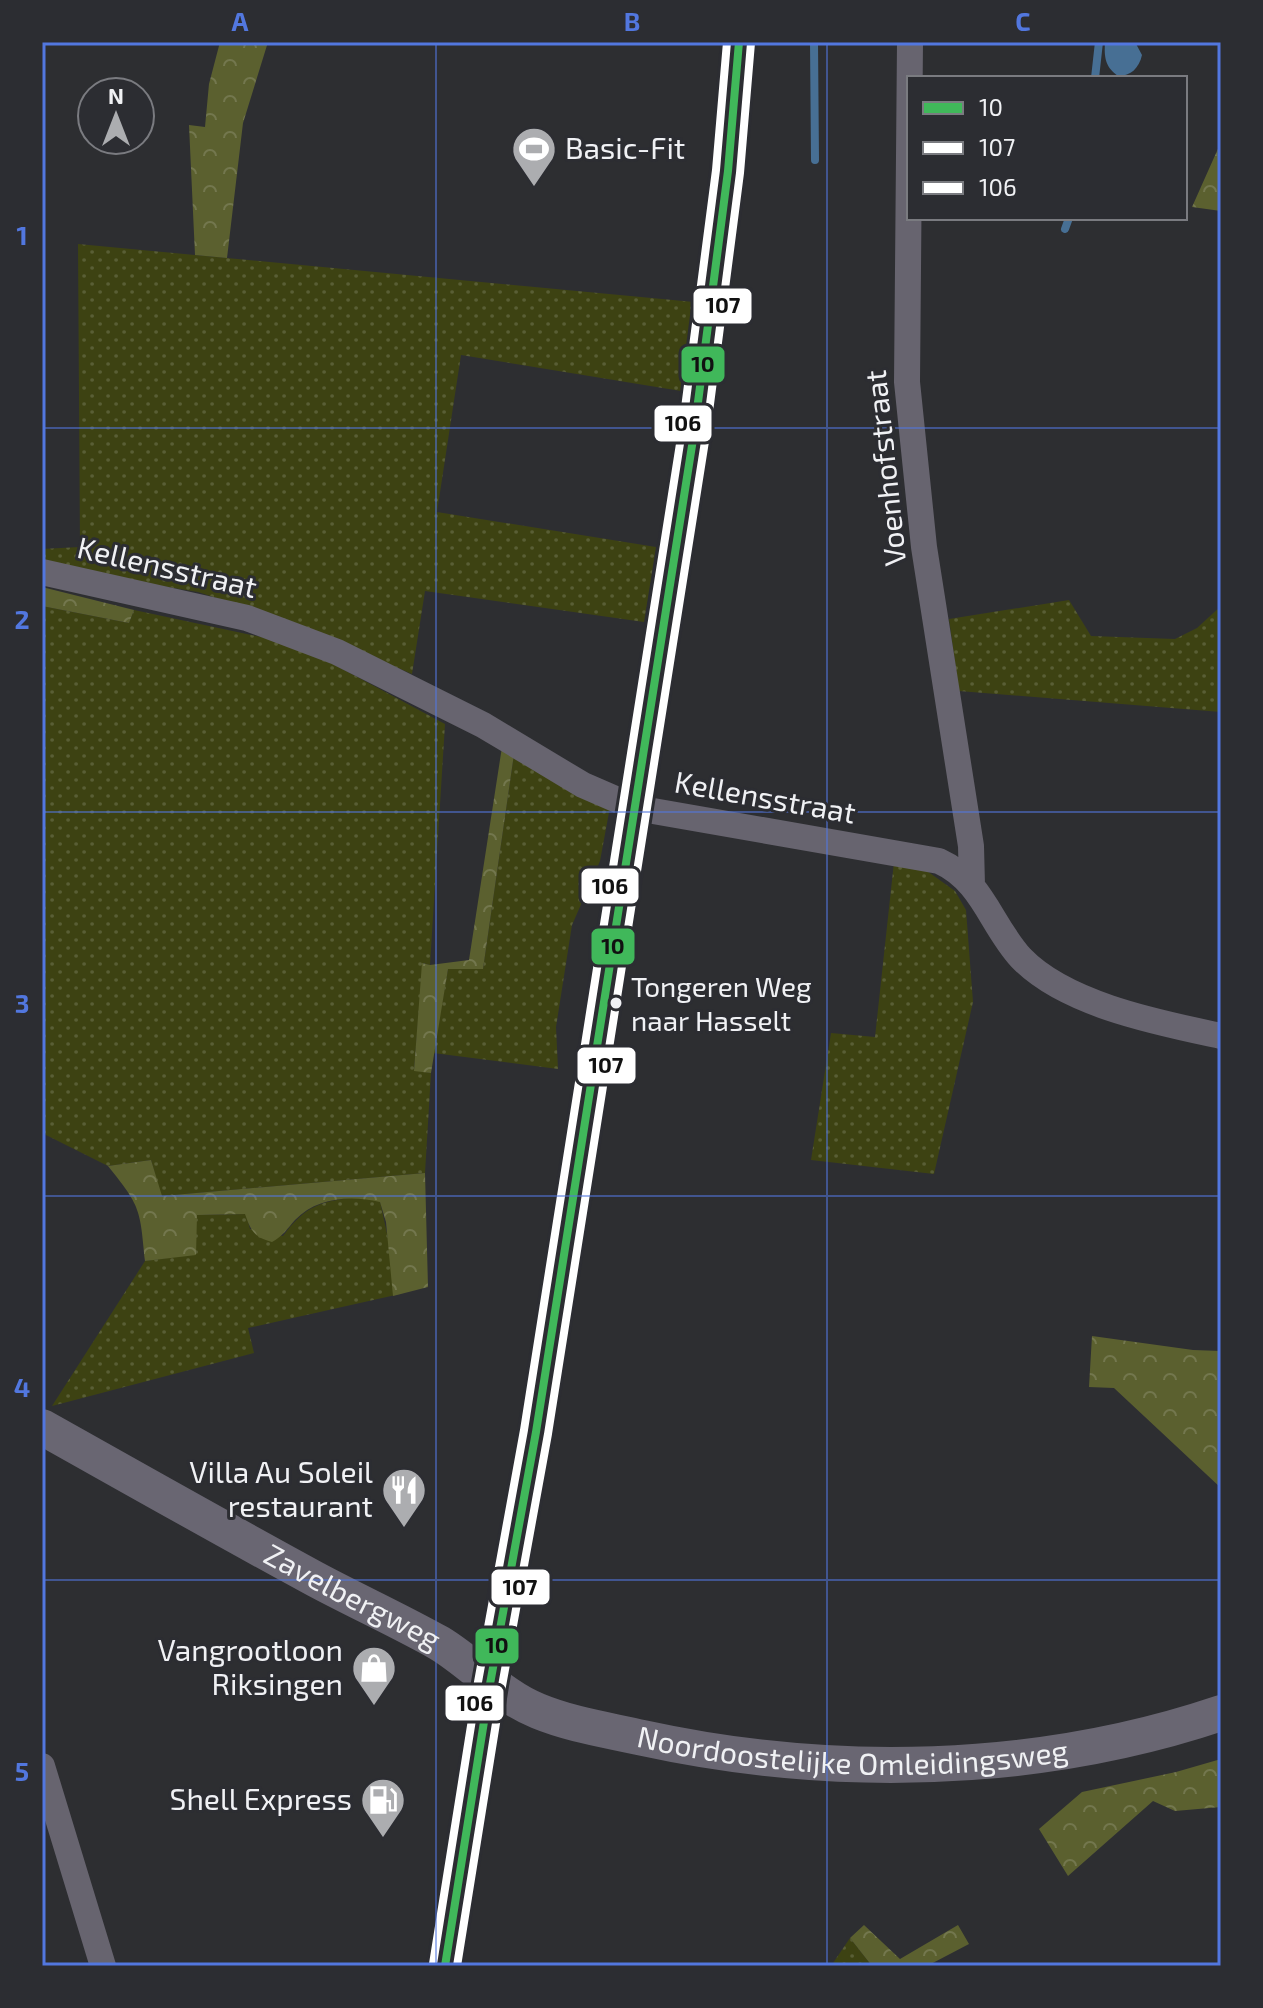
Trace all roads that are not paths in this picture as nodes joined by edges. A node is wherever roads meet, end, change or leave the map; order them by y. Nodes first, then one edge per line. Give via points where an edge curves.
1 (739, 42) edge
2 (910, 42) edge
3 (910, 76) edge
4 (908, 220) edge
5 (42, 572) edge
6 (636, 808) junction
7 (972, 885) junction
8 (1221, 1036) edge
9 (42, 1427) edge
10 (490, 1684) junction
11 (1221, 1713) edge
12 (42, 1766) edge
13 (103, 1966) edge
14 (445, 1966) edge

1 - 6 main road via 700,389
2 - 3 street, Voenhofstraat
4 - 7 street, Voenhofstraat via 907,382 924,547 971,846
5 - 6 street, Kellensstraat via 247,618 337,652 483,725 583,785
6 - 7 street, Kellensstraat via 939,861
6 - 10 main road via 539,1416
7 - 8 street, Kellensstraat via 1022,959 1047,978 1134,1017
9 - 10 main road, Zavelbergweg via 443,1646
10 - 11 main road, Noordoostelijke Omleidingsweg via 561,1720 773,1761 985,1761 1095,1746
10 - 14 main road
12 - 13 street

